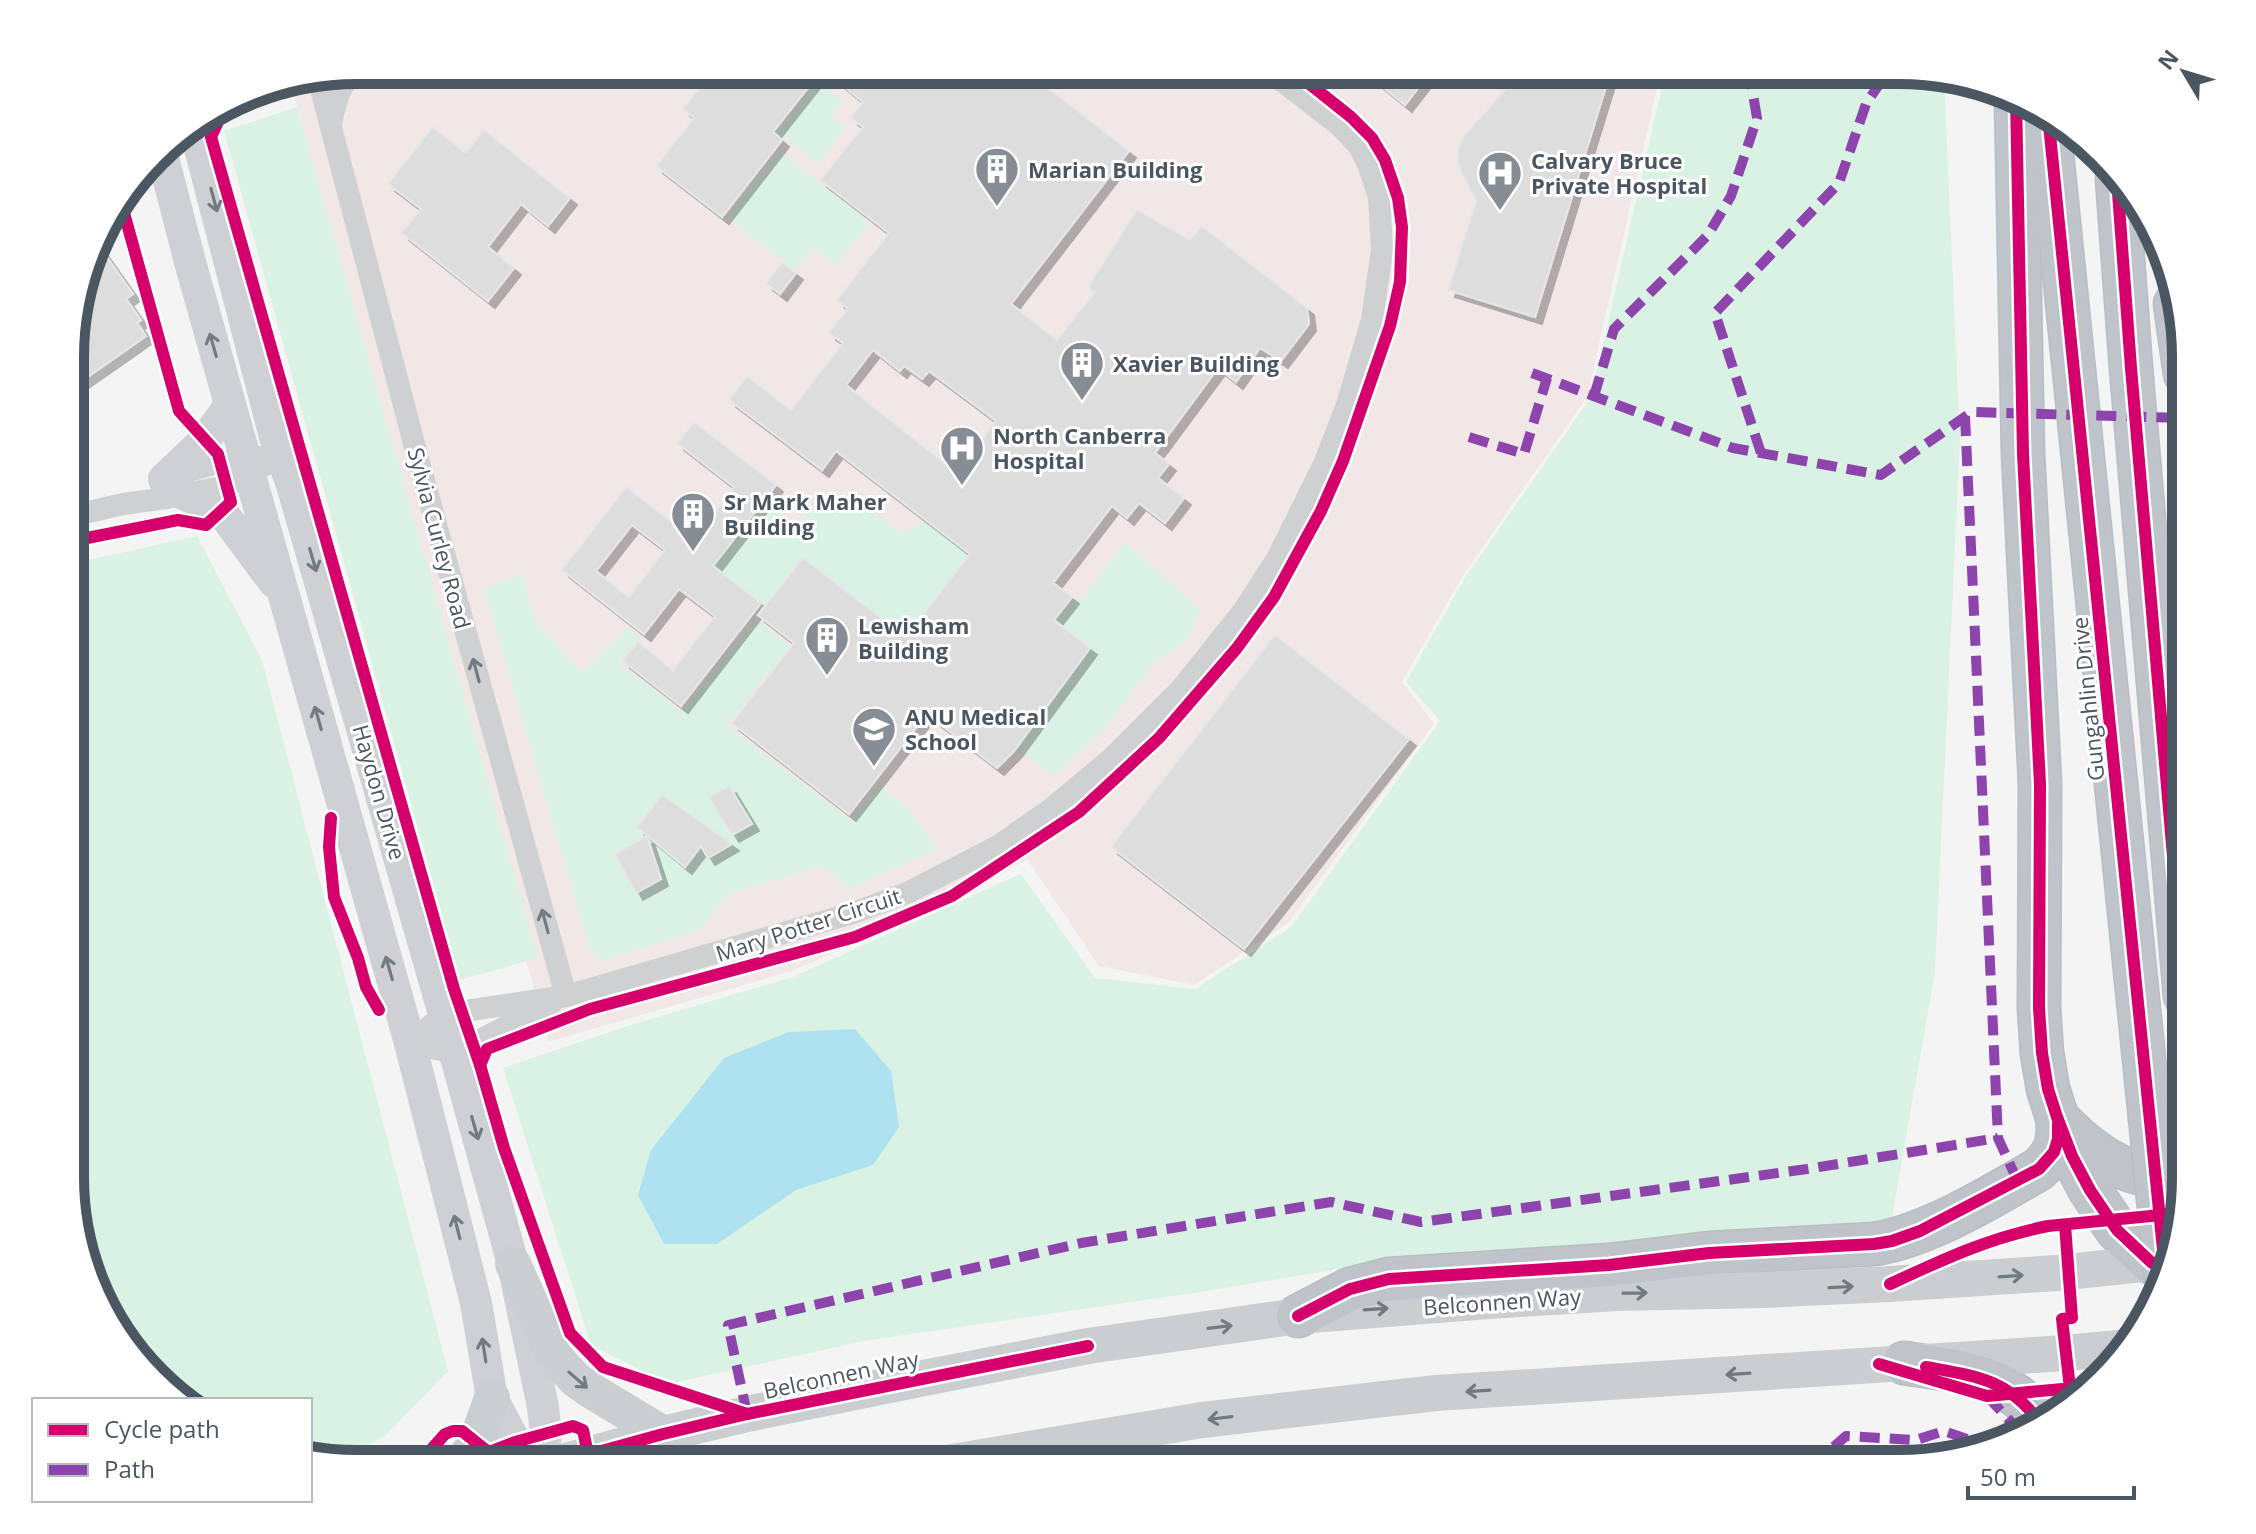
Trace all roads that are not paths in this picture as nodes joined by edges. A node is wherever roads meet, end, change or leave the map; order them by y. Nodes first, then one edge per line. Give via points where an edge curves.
1 (1287, 84) edge
2 (343, 85) edge
3 (320, 87) edge
4 (2016, 110) edge
5 (331, 128) junction
6 (2049, 129) edge
7 (197, 136) edge
8 (165, 164) edge
9 (2118, 194) edge
10 (230, 405) junction
11 (282, 456) junction
12 (247, 465) junction
13 (174, 487) junction
14 (84, 513) edge
15 (283, 594) junction
16 (2171, 833) edge
17 (566, 996) junction
18 (444, 1014) junction
19 (410, 1043) junction
20 (454, 1053) junction
21 (2057, 1117) junction
22 (2171, 1177) edge
23 (2162, 1249) edge
24 (513, 1264) junction
25 (2158, 1265) edge
26 (2156, 1270) edge
27 (1298, 1316) junction
28 (2111, 1349) edge
29 (1904, 1363) junction
30 (492, 1398) junction
31 (2032, 1414) edge
32 (663, 1434) junction
33 (471, 1450) edge
34 (524, 1450) edge
35 (542, 1450) edge
36 (606, 1450) edge
37 (1027, 1450) edge

1 - 17 street, Mary Potter Circuit via 1359,146 1379,197 1382,250 1372,320 1324,464 1277,559 1222,639 1111,759 1051,809 959,868 853,913
2 - 5 street
3 - 5 street, Sylvia Curley Road
4 - 21 highway via 2023,454 2040,784 2039,1008 2044,1069
17 -> 5 street, Sylvia Curley Road
6 - 23 highway, Gungahlin Drive, bridge
7 -> 11 main road, Haydon Drive
10 -> 8 main road, Haydon Drive
9 - 16 highway
10 - 12 main road, Haydon Drive
10 - 13 main road
11 - 12 street
11 -> 18 main road, Haydon Drive
12 - 13 street via 207,465
12 - 15 main road, Haydon Drive
13 - 14 street
13 - 15 main road via 221,511
19 -> 15 main road, Haydon Drive
17 - 18 street, Mary Potter Circuit
17 - 20 street, Mary Potter Circuit
18 - 19 street
18 - 20 main road, Haydon Drive
19 - 20 street
30 -> 19 main road, Haydon Drive via 476,1303
20 -> 24 main road, Haydon Drive
21 - 22 highway via 2118,1167
21 - 25 highway via 2102,1210 2122,1236
21 - 27 highway via 2056,1146 2039,1169 1943,1221 1892,1241 1389,1279 1350,1289
24 -> 32 main road via 554,1356 587,1388
24 - 35 main road, Haydon Drive via 543,1407
27 -> 26 main road, Belconnen Way via 1618,1293
32 -> 27 main road, Belconnen Way via 1088,1346
28 - 29 main road
29 - 31 highway via 1988,1380 2014,1394
29 -> 37 main road via 1436,1393 1202,1420
30 - 33 main road
30 - 34 main road, Haydon Drive
32 - 36 main road, Belconnen Way

